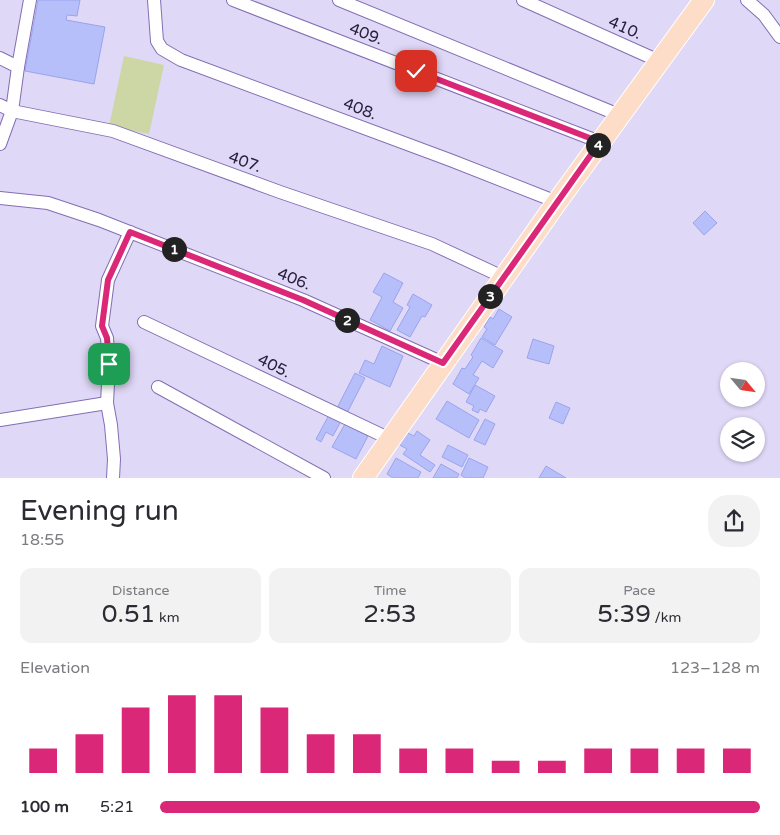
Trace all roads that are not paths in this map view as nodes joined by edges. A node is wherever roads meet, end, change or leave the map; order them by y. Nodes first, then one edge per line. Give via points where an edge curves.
1 (30, 0) edge
2 (154, 0) edge
3 (233, 0) edge
4 (338, 0) edge
5 (523, 0) edge
6 (747, 0) edge
7 (701, 1) edge
8 (780, 37) edge
9 (0, 58) edge
10 (659, 61) junction
11 (18, 67) junction
12 (0, 105) edge
13 (12, 111) junction
14 (620, 115) junction
15 (600, 142) junction
16 (0, 144) edge
17 (0, 198) edge
18 (557, 202) junction
19 (130, 232) junction
20 (503, 277) junction
21 (144, 322) dead end
22 (443, 363) junction
23 (158, 387) dead end
24 (107, 403) junction
25 (0, 420) edge
26 (390, 439) junction
27 (113, 478) edge
28 (324, 478) edge
29 (363, 478) edge

1 - 11 street
2 - 18 street, 408. via 157,41 162,49 180,60
3 - 15 street, 409.
4 - 14 street, 409.
5 - 10 street, 410.
6 - 8 street via 764,15
7 - 10 main road
9 - 11 street
10 - 14 main road
11 - 13 street
12 - 13 street
13 - 16 street
13 - 20 street, 407. via 113,131 432,244
14 - 15 main road
15 - 18 main road
17 - 19 street, 406. via 48,202
18 - 20 main road
19 - 22 street, 406. via 303,300
19 - 24 street via 108,280 102,326 107,338 109,364
20 - 22 main road
21 - 26 street, 405.
22 - 26 main road
23 - 28 street
24 - 25 street
24 - 27 street via 114,459
26 - 29 main road

